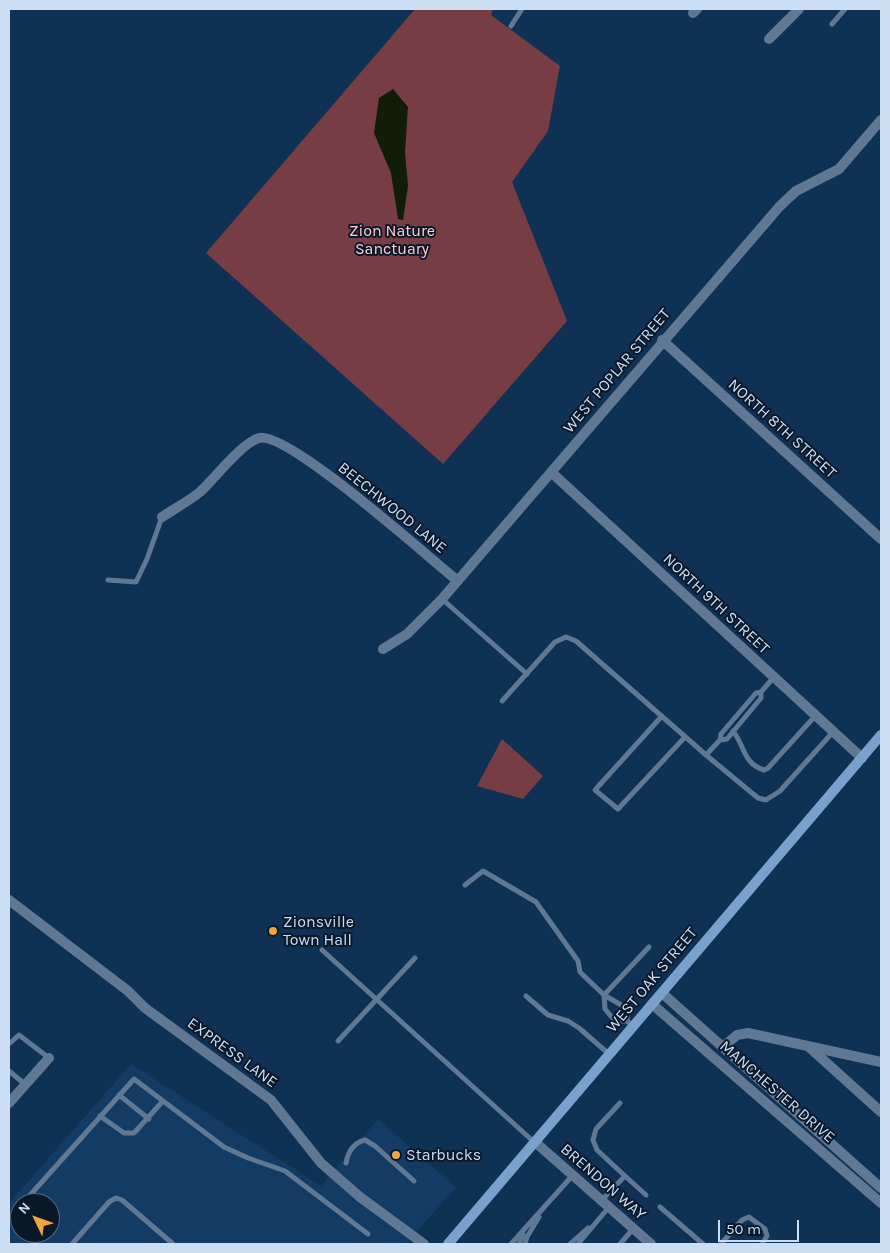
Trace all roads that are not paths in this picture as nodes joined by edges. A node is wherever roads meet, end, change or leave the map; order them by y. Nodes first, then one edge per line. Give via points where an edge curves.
1 (522, 9) edge
2 (799, 9) edge
3 (845, 9) edge
4 (832, 24) dead end
5 (511, 26) dead end
6 (769, 39) dead end
7 (881, 120) edge
8 (662, 340) junction
9 (551, 472) junction
10 (162, 517) joint
11 (881, 539) edge
12 (108, 580) dead end
13 (458, 581) junction
14 (442, 599) junction
15 (383, 649) dead end
16 (527, 674) junction
17 (774, 678) junction
18 (761, 692) junction
19 (502, 701) dead end
20 (816, 715) junction
21 (662, 716) junction
22 (733, 731) junction
23 (833, 731) junction
24 (881, 736) edge
25 (685, 737) junction
26 (720, 740) junction
27 (706, 755) junction
28 (862, 758) junction
29 (465, 885) dead end
30 (9, 900) edge
31 (649, 947) dead end
32 (322, 950) dead end
33 (416, 958) dead end
34 (662, 993) junction
35 (604, 995) junction
36 (526, 996) dead end
37 (377, 1000) junction
38 (652, 1004) junction
39 (630, 1024) junction
40 (338, 1041) dead end
41 (9, 1044) edge
42 (723, 1047) junction
43 (809, 1048) junction
44 (609, 1054) junction
45 (49, 1058) joint
46 (881, 1062) edge
47 (9, 1071) edge
48 (26, 1086) junction
49 (119, 1095) junction
50 (163, 1101) junction
51 (9, 1103) edge
52 (620, 1103) dead end
53 (881, 1112) edge
54 (100, 1116) junction
55 (149, 1119) junction
56 (535, 1142) junction
57 (346, 1164) dead end
58 (573, 1175) junction
59 (625, 1176) junction
60 (414, 1181) dead end
61 (881, 1188) edge
62 (32, 1193) edge
63 (646, 1195) dead end
64 (881, 1203) edge
65 (605, 1204) junction
66 (660, 1207) dead end
67 (542, 1210) junction
68 (592, 1226) junction
69 (525, 1229) junction
70 (634, 1229) junction
71 (368, 1234) dead end
72 (72, 1244) edge
73 (173, 1244) edge
74 (424, 1244) edge
75 (448, 1244) edge
76 (512, 1244) edge
77 (518, 1244) edge
78 (525, 1244) edge
79 (570, 1244) edge
80 (578, 1244) edge
81 (620, 1244) edge
82 (651, 1244) edge
83 (703, 1244) edge
84 (720, 1244) edge
85 (762, 1244) edge

1 - 5 lane
2 - 6 street
3 - 4 lane
7 - 8 street, WEST POPLAR STREET via 839,169 796,191 780,206
8 - 9 street, WEST POPLAR STREET
8 - 11 street, NORTH 8TH STREET
9 - 13 street, WEST POPLAR STREET
9 - 17 street, NORTH 9TH STREET
10 - 12 lane via 136,582
10 - 13 street, BEECHWOOD LANE via 198,493 248,444 259,438 276,440 355,494
13 - 14 street, WEST POPLAR STREET
14 - 15 street, WEST POPLAR STREET via 407,634
14 - 16 lane
16 - 19 lane
16 - 21 lane via 555,642 566,637 576,641
17 - 18 lane
17 - 20 street, NORTH 9TH STREET
18 - 22 lane via 761,698
18 - 26 lane via 756,693 721,734
20 - 22 lane via 764,770 743,753 739,738
20 - 23 street, NORTH 9TH STREET
21 - 25 lane
21 - 25 lane via 595,790 618,810
22 - 26 lane
23 - 27 lane via 780,791 766,800 758,798
23 - 28 street, NORTH 9TH STREET
24 - 28 main road, WEST OAK STREET
25 - 27 lane
26 - 27 lane
28 - 34 main road, WEST OAK STREET
29 - 35 lane via 483,871 536,902 578,961 580,972
30 - 74 street, EXPRESS LANE via 128,991 145,1008 271,1100 321,1163 360,1197
31 - 35 lane
32 - 37 lane
33 - 37 lane
34 - 38 main road, WEST OAK STREET
34 - 42 street, MANCHESTER DRIVE
35 - 39 lane via 628,1009
35 - 39 lane via 606,1010 615,1021
36 - 44 lane via 548,1015 579,1028
37 - 40 lane
37 - 56 lane
38 - 39 main road, WEST OAK STREET
38 - 64 street, MANCHESTER DRIVE
39 - 44 main road, WEST OAK STREET
41 - 45 lane via 19,1035
42 - 43 street via 737,1034 748,1034
42 - 61 street, MANCHESTER DRIVE
43 - 46 street
43 - 53 street
44 - 56 main road, WEST OAK STREET
45 - 48 street
47 - 48 lane
48 - 51 street
49 - 50 lane via 134,1079
49 - 54 lane
49 - 55 lane
50 - 55 lane
50 - 71 lane via 230,1150 285,1171
52 - 59 lane via 596,1129 593,1140 597,1150
54 - 55 lane via 124,1133 134,1133
54 - 62 lane
56 - 58 street, BRENDON WAY
56 - 75 main road, WEST OAK STREET
57 - 60 lane via 355,1145 365,1140
58 - 65 street, BRENDON WAY
58 - 67 lane
59 - 63 lane
59 - 65 lane
65 - 68 lane
65 - 70 street, BRENDON WAY
66 - 83 lane
67 - 69 lane
67 - 78 lane
68 - 79 lane
68 - 80 lane
69 - 76 lane
69 - 77 lane
70 - 81 lane
70 - 82 street, BRENDON WAY
72 - 73 lane via 116,1198
84 - 85 lane via 742,1220 749,1217 765,1229 767,1236

